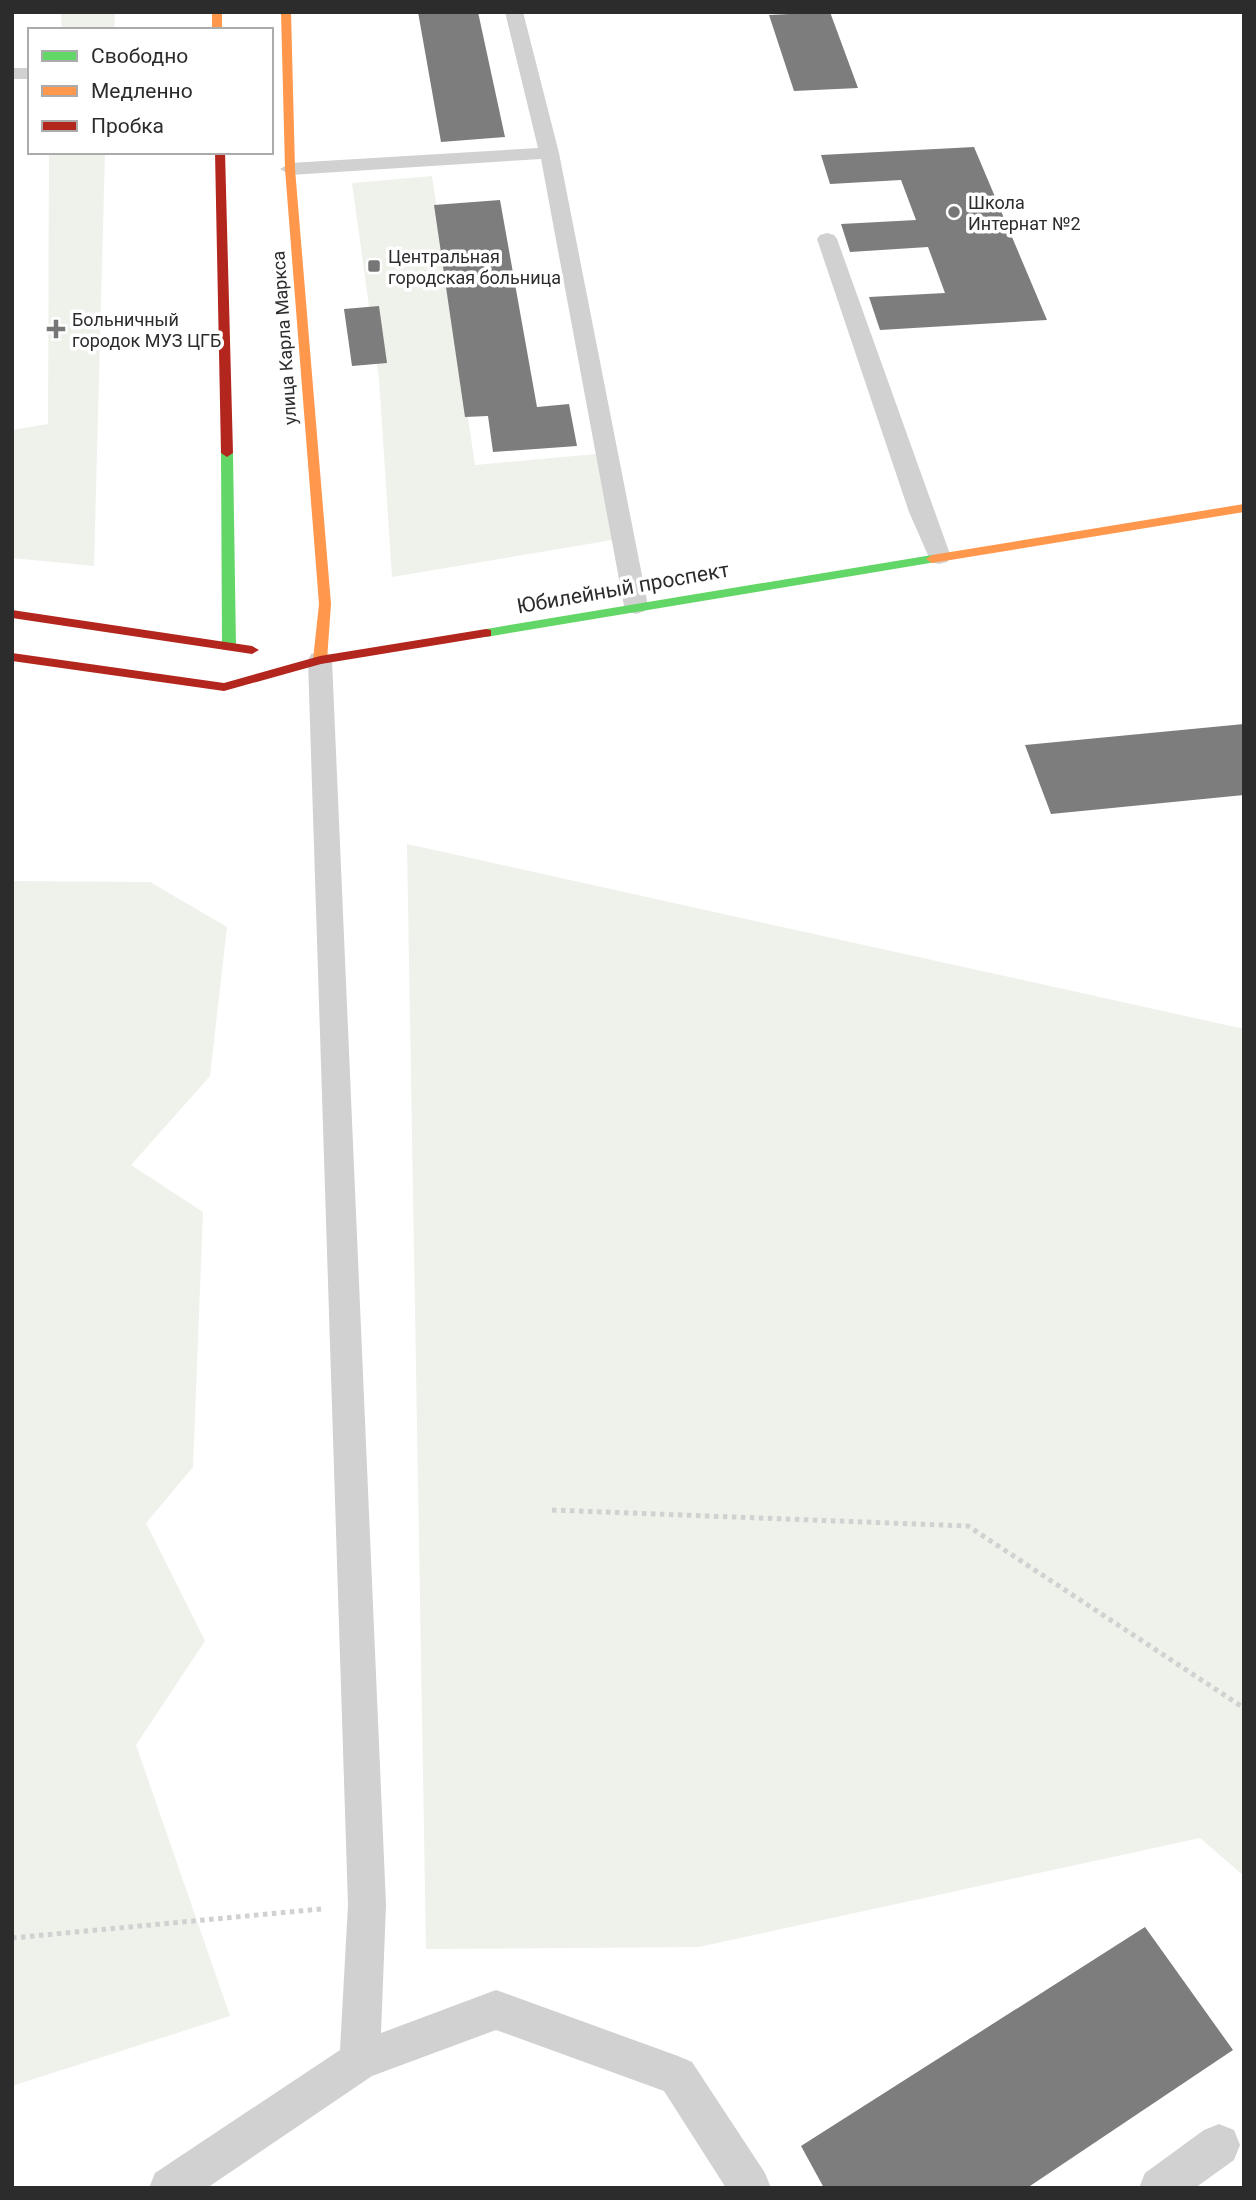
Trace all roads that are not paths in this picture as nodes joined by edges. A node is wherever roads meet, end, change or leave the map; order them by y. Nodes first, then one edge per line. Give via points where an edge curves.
1 (286, 12) edge
2 (514, 12) edge
3 (279, 57) edge
4 (550, 153) junction
5 (220, 154) edge
6 (290, 169) junction
7 (827, 239) dead end
8 (1244, 508) edge
9 (939, 557) junction
10 (636, 606) junction
11 (12, 614) edge
12 (229, 646) junction
13 (12, 657) edge
14 (320, 660) junction
15 (360, 2062) junction
16 (1219, 2145) dead end
17 (170, 2188) edge
18 (750, 2188) edge
19 (1160, 2188) edge

1 - 3 main road, улица Карла Маркса
2 - 4 lane
3 - 6 main road, улица Карла Маркса
4 - 6 lane
4 - 10 lane
5 - 12 main road
6 - 14 main road, улица Карла Маркса via 325,604
7 - 9 lane
8 - 9 main road, Юбилейный проспект
9 - 10 main road, Юбилейный проспект
10 - 14 main road, Юбилейный проспект
11 - 12 main road
12 - 14 main road
13 - 14 main road, Юбилейный проспект via 224,687
14 - 15 lane via 367,1905
15 - 17 lane
15 - 18 lane via 496,2010 678,2076
16 - 19 lane

